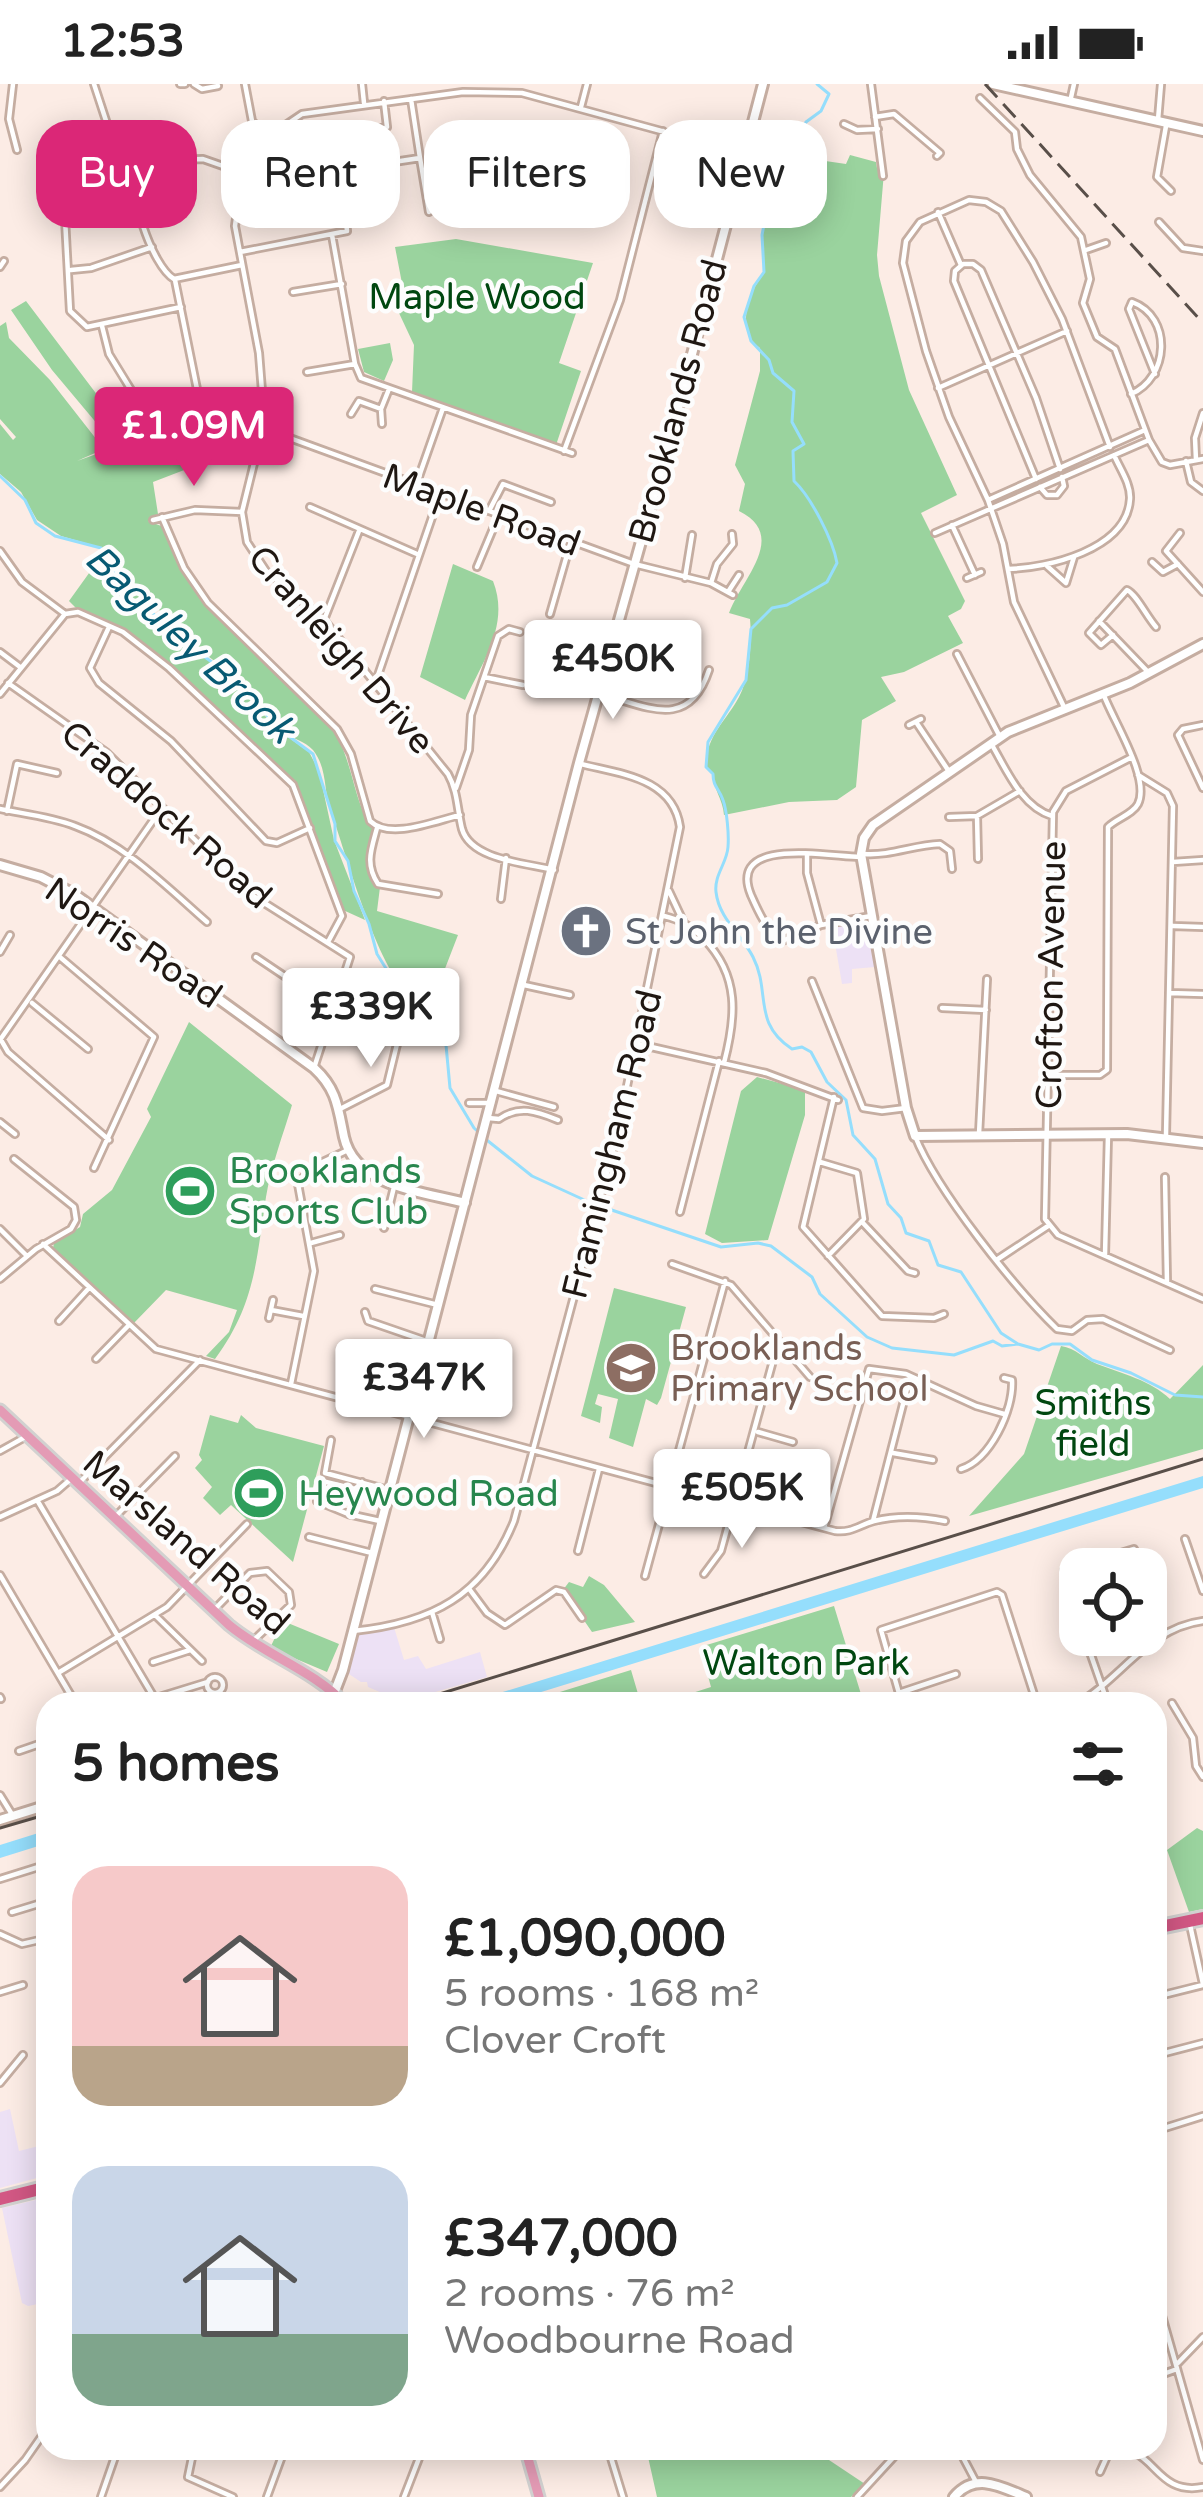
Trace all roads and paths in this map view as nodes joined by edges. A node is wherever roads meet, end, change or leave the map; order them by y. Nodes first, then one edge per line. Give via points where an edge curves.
1 (13, 84) edge
2 (94, 84) edge
3 (186, 84) edge
4 (244, 84) edge
5 (362, 84) edge
6 (524, 84) edge
7 (587, 84) edge
8 (763, 84) edge
9 (871, 84) edge
10 (1074, 84) edge
11 (1161, 84) edge
12 (998, 85) edge
13 (218, 86) edge
14 (463, 88) edge
15 (522, 94) junction
16 (411, 99) junction
17 (384, 101) junction
18 (1070, 101) junction
19 (982, 102) dead end
20 (364, 104) junction
21 (581, 107) junction
22 (0, 117) edge
23 (875, 117) junction
24 (9, 119) junction
25 (106, 120) edge
26 (252, 120) edge
27 (293, 120) edge
28 (386, 120) edge
29 (752, 120) edge
30 (1162, 121) junction
31 (844, 124) dead end
32 (1202, 127) edge
33 (654, 128) edge
34 (878, 128) junction
35 (16, 151) dead end
36 (937, 156) dead end
37 (420, 158) junction
38 (400, 161) edge
39 (654, 166) edge
40 (883, 176) dead end
41 (424, 182) edge
42 (1171, 191) dead end
43 (938, 212) junction
44 (1159, 222) dead end
45 (66, 228) edge
46 (146, 228) edge
47 (237, 228) edge
48 (347, 228) edge
49 (723, 228) edge
50 (332, 235) junction
51 (152, 247) junction
52 (1104, 247) dead end
53 (1086, 250) junction
54 (1203, 251) edge
55 (240, 252) junction
56 (242, 265) junction
57 (961, 265) junction
58 (69, 270) junction
59 (174, 279) junction
60 (342, 284) junction
61 (293, 292) dead end
62 (181, 307) junction
63 (102, 323) junction
64 (1067, 331) junction
65 (1016, 354) junction
66 (355, 364) junction
67 (991, 364) junction
68 (307, 372) dead end
69 (1155, 374) junction
70 (938, 388) junction
71 (388, 389) junction
72 (1131, 394) junction
73 (200, 404) junction
74 (263, 404) junction
75 (443, 408) junction
76 (381, 409) junction
77 (1203, 413) edge
78 (350, 414) dead end
79 (382, 424) dead end
80 (1145, 430) junction
81 (260, 433) junction
82 (1149, 440) junction
83 (200, 445) dead end
84 (1110, 447) junction
85 (257, 451) junction
86 (1114, 455) junction
87 (1200, 459) edge
88 (1186, 461) junction
89 (1061, 468) junction
90 (1064, 477) junction
91 (1034, 480) junction
92 (416, 485) junction
93 (1038, 488) junction
94 (1203, 490) edge
95 (440, 494) junction
96 (988, 500) junction
97 (551, 502) dead end
98 (310, 507) dead end
99 (991, 509) junction
100 (489, 511) junction
101 (242, 512) junction
102 (499, 515) junction
103 (163, 517) junction
104 (153, 520) dead end
105 (952, 525) junction
106 (360, 530) junction
107 (935, 533) dead end
108 (1180, 533) dead end
109 (732, 534) dead end
110 (692, 535) dead end
111 (571, 541) junction
112 (0, 551) edge
113 (417, 554) junction
114 (1074, 557) junction
115 (1152, 562) dead end
116 (634, 564) junction
117 (1178, 564) junction
118 (1047, 566) junction
119 (477, 567) dead end
120 (1008, 568) junction
121 (739, 575) dead end
122 (974, 575) dead end
123 (685, 578) junction
124 (711, 583) junction
125 (1203, 592) edge
126 (65, 614) junction
127 (550, 614) dead end
128 (324, 620) junction
129 (1099, 621) junction
130 (110, 626) junction
131 (1156, 627) dead end
132 (520, 632) dead end
133 (1113, 635) junction
134 (614, 636) junction
135 (644, 643) dead end
136 (1203, 644) edge
137 (0, 652) edge
138 (957, 654) dead end
139 (20, 667) junction
140 (709, 670) dead end
141 (1149, 674) junction
142 (484, 677) junction
143 (376, 681) junction
144 (8, 683) junction
145 (524, 685) dead end
146 (1103, 693) junction
147 (0, 694) edge
148 (599, 694) junction
149 (1064, 708) junction
150 (916, 722) dead end
151 (1203, 725) edge
152 (995, 740) junction
153 (1132, 758) junction
154 (579, 763) junction
155 (57, 773) dead end
156 (950, 773) junction
157 (1138, 775) junction
158 (456, 788) junction
159 (1203, 788) edge
160 (1020, 791) junction
161 (162, 808) junction
162 (3, 810) edge
163 (460, 815) junction
164 (977, 816) junction
165 (1052, 817) junction
166 (949, 818) dead end
167 (310, 828) junction
168 (377, 828) junction
169 (807, 852) junction
170 (861, 855) junction
171 (129, 858) junction
172 (506, 858) junction
173 (978, 859) dead end
174 (1203, 860) edge
175 (1172, 862) junction
176 (0, 865) edge
177 (952, 869) dead end
178 (554, 870) junction
179 (669, 891) junction
180 (438, 894) dead end
181 (501, 899) dead end
182 (94, 909) junction
183 (664, 916) junction
184 (871, 916) junction
185 (207, 922) dead end
186 (684, 923) junction
187 (821, 925) junction
188 (1171, 926) junction
189 (1203, 927) edge
190 (10, 934) dead end
191 (328, 943) junction
192 (0, 952) edge
193 (256, 957) dead end
194 (61, 958) junction
195 (987, 979) dead end
196 (811, 981) dead end
197 (524, 985) junction
198 (1169, 993) junction
199 (1203, 994) edge
200 (570, 995) dead end
201 (31, 1002) junction
202 (942, 1008) dead end
203 (335, 1010) junction
204 (986, 1010) junction
205 (400, 1032) dead end
206 (0, 1040) edge
207 (638, 1044) junction
208 (88, 1049) dead end
209 (722, 1062) junction
210 (314, 1068) junction
211 (1048, 1075) junction
212 (495, 1091) junction
213 (469, 1102) dead end
214 (492, 1103) junction
215 (554, 1107) dead end
216 (906, 1108) junction
217 (340, 1109) junction
218 (558, 1120) dead end
219 (0, 1122) edge
220 (487, 1122) junction
221 (1047, 1133) junction
222 (15, 1134) dead end
223 (980, 1134) junction
224 (1108, 1134) junction
225 (915, 1136) junction
226 (109, 1140) junction
227 (1166, 1141) junction
228 (1203, 1143) edge
229 (348, 1150) junction
230 (14, 1159) dead end
231 (818, 1161) junction
232 (94, 1168) dead end
233 (1165, 1177) dead end
234 (394, 1184) junction
235 (465, 1203) junction
236 (680, 1212) dead end
237 (863, 1223) junction
238 (1048, 1226) junction
239 (0, 1228) edge
240 (383, 1228) dead end
241 (340, 1235) dead end
242 (308, 1243) junction
243 (43, 1244) junction
244 (1105, 1255) junction
245 (27, 1256) junction
246 (828, 1256) junction
247 (998, 1258) junction
248 (672, 1264) dead end
249 (915, 1273) dead end
250 (0, 1280) edge
251 (724, 1281) junction
252 (1167, 1282) junction
253 (89, 1288) junction
254 (375, 1289) dead end
255 (1203, 1299) edge
256 (273, 1300) dead end
257 (438, 1306) junction
258 (271, 1310) junction
259 (365, 1312) dead end
260 (944, 1314) dead end
261 (303, 1316) junction
262 (269, 1318) dead end
263 (58, 1322) dead end
264 (128, 1326) junction
265 (428, 1342) junction
266 (781, 1346) junction
267 (1169, 1350) dead end
268 (96, 1359) dead end
269 (200, 1360) junction
270 (419, 1374) junction
271 (810, 1377) dead end
272 (910, 1378) junction
273 (1004, 1378) dead end
274 (472, 1383) dead end
275 (290, 1384) junction
276 (0, 1410) edge
277 (1004, 1414) junction
278 (407, 1418) junction
279 (755, 1431) junction
280 (27, 1436) junction
281 (331, 1441) dead end
282 (793, 1442) dead end
283 (532, 1450) junction
284 (0, 1451) edge
285 (892, 1453) junction
286 (175, 1456) dead end
287 (929, 1456) dead end
288 (600, 1468) junction
289 (964, 1471) dead end
290 (75, 1481) junction
291 (362, 1482) junction
292 (670, 1487) junction
293 (389, 1490) junction
294 (37, 1500) junction
295 (735, 1504) junction
296 (0, 1517) edge
297 (114, 1517) junction
298 (380, 1521) junction
299 (873, 1521) junction
300 (940, 1521) dead end
301 (247, 1524) dead end
302 (824, 1528) junction
303 (309, 1537) dead end
304 (1185, 1539) dead end
305 (578, 1551) dead end
306 (372, 1553) junction
307 (704, 1574) dead end
308 (0, 1575) edge
309 (645, 1576) dead end
310 (187, 1587) junction
311 (470, 1590) junction
312 (1203, 1591) edge
313 (213, 1611) junction
314 (432, 1612) junction
315 (155, 1615) junction
316 (582, 1618) dead end
317 (1203, 1621) edge
318 (353, 1631) junction
319 (118, 1637) junction
320 (440, 1639) dead end
321 (252, 1644) junction
322 (190, 1650) junction
323 (1091, 1656) edge
324 (202, 1661) dead end
325 (152, 1662) dead end
326 (58, 1673) junction
327 (956, 1674) dead end
328 (208, 1682) junction
329 (1102, 1688) junction
330 (220, 1691) joint
331 (69, 1692) edge
332 (152, 1692) edge
333 (181, 1692) edge
334 (323, 1692) edge
335 (335, 1692) edge
336 (898, 1692) edge
337 (901, 1692) edge
338 (1032, 1692) edge
339 (1096, 1692) edge
340 (1104, 1692) edge
341 (1172, 1704) dead end
342 (36, 1745) edge
343 (19, 1751) dead end
344 (1203, 1777) edge
345 (0, 1795) edge
346 (36, 1809) edge
347 (13, 1816) junction
348 (0, 1820) edge
349 (36, 1868) edge
350 (0, 1879) edge
351 (36, 1905) edge
352 (12, 1912) dead end
353 (1196, 1919) edge
354 (0, 1934) edge
355 (36, 1941) edge
356 (23, 1985) dead end
357 (1203, 1985) edge
358 (0, 1991) edge
359 (1167, 1994) edge
360 (1203, 2043) edge
361 (1167, 2052) edge
362 (23, 2055) dead end
363 (0, 2083) edge
364 (1203, 2116) edge
365 (1167, 2128) edge
366 (36, 2190) edge
367 (0, 2199) edge
368 (1203, 2337) edge
369 (1167, 2341) edge
370 (1176, 2367) junction
371 (1167, 2372) edge
372 (36, 2445) edge
373 (114, 2460) edge
374 (192, 2460) edge
375 (280, 2460) edge
376 (418, 2460) edge
377 (528, 2460) edge
378 (612, 2460) edge
379 (891, 2460) edge
380 (966, 2460) edge
381 (1105, 2460) edge
382 (1146, 2460) edge
383 (1203, 2460) edge
384 (1100, 2472) dead end
385 (976, 2482) junction
386 (0, 2487) edge
387 (1203, 2487) edge
388 (1023, 2496) edge
389 (101, 2497) edge
390 (233, 2497) edge
391 (267, 2497) edge
392 (404, 2497) edge
393 (539, 2497) edge
394 (623, 2497) edge
395 (857, 2497) edge
396 (954, 2497) edge

1 - 24 street
2 - 25 street
3 - 13 street
4 - 26 street
5 - 20 street
6 - 15 street
7 - 21 street
8 - 29 street, Brooklands Road
9 - 23 street
10 - 18 street
11 - 30 street
12 - 18 street
14 - 15 street
14 - 16 street
15 - 21 street
16 - 17 street
16 - 37 street
17 - 20 street
17 - 28 street
18 - 30 street
19 - 53 street via 1016,132 1030,175
20 - 27 street
21 - 33 street
22 - 24 street
23 - 34 street
23 - 36 street via 894,115
24 - 35 street
30 - 32 street
30 - 42 street via 1157,177
31 - 34 street
34 - 40 street
37 - 38 street
37 - 41 street
39 - 75 street via 568,452
43 - 57 street
43 - 64 street via 972,200 999,210
43 - 70 street via 914,228 903,254
44 - 54 street via 1183,248
45 - 58 street
46 - 51 street
47 - 55 street, Cranleigh Drive
48 - 50 street
49 - 116 street, Brooklands Road
50 - 55 street
50 - 60 street
51 - 58 street
51 - 59 street
52 - 53 street
53 - 72 street via 1090,282 1082,299 1097,337 1115,349
55 - 56 street, Cranleigh Drive
56 - 59 street
56 - 74 street, Cranleigh Drive
57 - 65 street via 980,268
57 - 67 street via 954,281
58 - 63 street via 70,311 88,327
59 - 62 street
60 - 61 street
60 - 66 street
62 - 63 street
62 - 73 street
63 - 73 street via 109,354 139,407
64 - 65 street
64 - 84 street
65 - 67 street
65 - 89 street
66 - 68 street
66 - 71 street via 361,378
67 - 70 street
67 - 91 street
69 - 69 street via 1129,309 1133,301 1159,334
69 - 72 street
70 - 96 street
71 - 75 street
71 - 76 street
72 - 80 street
73 - 74 street
74 - 81 street, Cranleigh Drive
75 - 92 street
76 - 78 street via 359,401
76 - 79 street
77 - 87 street via 1195,438
80 - 82 street
80 - 84 street
81 - 85 street, Cranleigh Drive
81 - 92 street, Maple Road
82 - 86 street
82 - 88 street via 1165,464
83 - 85 street
84 - 86 street
84 - 86 street
84 - 89 street
85 - 101 street, Cranleigh Drive
86 - 90 street
86 - 114 street via 1129,489 1127,512
87 - 88 street
88 - 94 street via 1191,482
89 - 90 street
89 - 91 street
90 - 93 street
90 - 93 street via 1057,495
91 - 93 street
91 - 96 street
92 - 95 street, Maple Road
93 - 99 street
95 - 100 street, Maple Road
95 - 113 street
96 - 99 street
97 - 100 street via 503,484
98 - 106 street
99 - 105 street
99 - 120 street
100 - 102 street, Maple Road
101 - 103 street
101 - 128 street, Cranleigh Drive via 258,562
102 - 111 street, Maple Road
102 - 119 street
103 - 104 street
103 - 168 street via 208,603 337,729
105 - 107 street
105 - 122 street
106 - 113 street
106 - 128 street
108 - 117 street via 1166,549
109 - 124 street
110 - 123 street
111 - 116 street, Maple Road
111 - 127 street
112 - 126 street via 25,584
113 - 143 street
114 - 118 street
114 - 118 street via 1066,583
115 - 117 street via 1163,572
116 - 123 street, Maple Road
116 - 134 street, Brooklands Road
117 - 125 street
118 - 120 street
120 - 149 street via 1013,599
121 - 124 street, Maple Road via 731,594
123 - 124 street, Maple Road
126 - 130 street
126 - 139 street
128 - 143 street, Cranleigh Drive
129 - 131 street via 1128,589
129 - 133 street
129 - 133 street via 1090,636 1102,645
130 - 167 street via 169,668 293,785
130 - 167 street via 91,668 99,682 152,723 266,841
132 - 142 street via 498,635
133 - 141 street
134 - 135 street
134 - 148 street, Brooklands Road
136 - 141 street
137 - 139 street
138 - 152 street
139 - 144 street
140 - 148 street via 697,698 675,710
141 - 146 street
142 - 145 street
142 - 158 street
143 - 158 street, Cranleigh Drive
144 - 147 street
144 - 161 street, Craddock Road via 106,752
146 - 149 street
146 - 153 street
148 - 154 street, Brooklands Road
149 - 152 street
150 - 156 street
151 - 159 street via 1178,735
152 - 156 street
152 - 160 street
153 - 157 street
153 - 165 street via 1066,791
154 - 178 street, Brooklands Road
154 - 179 street, Framingham Road via 641,779 670,798 680,827
155 - 162 street via 17,764
156 - 170 street via 873,825
157 - 175 street via 1172,801
157 - 211 street via 1138,804 1108,827 1107,1070
158 - 163 street, Cranleigh Drive
160 - 164 street
160 - 165 street
161 - 171 street
161 - 191 street, Craddock Road via 250,894
162 - 171 street via 78,826
163 - 168 street
163 - 172 street via 472,845
164 - 166 street
164 - 173 street
165 - 211 street, Crofton Avenue
167 - 191 street via 342,916
168 - 180 street via 369,856 378,884
169 - 170 street
169 - 187 street
169 - 187 street via 761,860 748,885 778,940
170 - 177 street via 940,844
170 - 184 street
171 - 182 street
171 - 185 street
172 - 178 street
172 - 181 street
174 - 175 street
175 - 188 street
176 - 182 street, Norris Road via 40,877
178 - 197 street, Brooklands Road
179 - 183 street, Framingham Road
179 - 186 street
182 - 194 street
182 - 210 street, Norris Road
183 - 186 street
183 - 207 street, Framingham Road
184 - 187 street
184 - 216 street
186 - 209 street via 718,954 730,981 734,1020
188 - 189 street
188 - 198 street
190 - 192 street
191 - 203 street via 351,959
193 - 203 street
194 - 201 street
194 - 226 street via 153,1035
195 - 204 street
196 - 216 street via 861,1106
197 - 200 street
197 - 212 street, Brooklands Road
198 - 199 street
198 - 227 street
201 - 206 street
201 - 208 street
202 - 204 street
203 - 210 street
204 - 223 street
205 - 217 street via 387,1085
206 - 226 street
207 - 209 street
207 - 283 street, Framingham Road
209 - 231 street via 836,1099
209 - 236 street
210 - 217 street, Norris Road
211 - 221 street, Crofton Avenue
212 - 214 street, Brooklands Road
212 - 215 street
213 - 214 street
214 - 220 street, Brooklands Road
216 - 225 street
217 - 229 street, Norris Road
218 - 220 street via 512,1110
219 - 222 street
220 - 235 street, Brooklands Road
221 - 223 street
221 - 224 street
221 - 238 street, Crofton Avenue
223 - 225 street
224 - 227 street
224 - 244 street
225 - 247 street
226 - 232 street
227 - 228 street
229 - 234 street
229 - 242 street via 311,1167 298,1184
230 - 243 street via 77,1212 71,1229
231 - 237 street via 858,1174
231 - 246 street via 802,1222
233 - 252 street
234 - 235 street
234 - 240 street
235 - 257 street, Brooklands Road
237 - 246 street
237 - 249 street
238 - 244 street
238 - 247 street
239 - 245 street
241 - 242 street
242 - 261 street via 314,1271
243 - 245 street
243 - 253 street
244 - 252 street
245 - 250 street
246 - 260 street via 882,1316
247 - 267 street via 1062,1331 1103,1319
248 - 251 street
251 - 266 street
251 - 292 street
252 - 255 street
253 - 263 street
253 - 264 street
254 - 257 street
256 - 258 street
257 - 265 street, Brooklands Road
258 - 261 street
258 - 262 street
259 - 265 street via 368,1321
261 - 275 street
264 - 268 street
264 - 269 street via 152,1347
265 - 270 street, Brooklands Road
266 - 271 street
266 - 279 street
269 - 275 street
269 - 290 street
270 - 274 street via 433,1376 441,1355 455,1359
270 - 278 street, Brooklands Road
272 - 277 street
272 - 285 street
272 - 302 street via 867,1372
273 - 277 street via 1015,1379
275 - 278 street
276 - 280 main road, Marsland Road
277 - 289 street via 992,1442
278 - 283 street
278 - 293 street, Brooklands Road
279 - 282 street
279 - 295 street
280 - 284 street
280 - 290 main road, Marsland Road
281 - 291 street via 325,1473
283 - 288 street
283 - 311 street, Framingham Road via 507,1539
285 - 287 street
285 - 299 street
286 - 297 street
288 - 292 street
288 - 305 street
290 - 294 street
290 - 297 main road, Marsland Road
291 - 293 street
291 - 298 street via 355,1489 322,1480 317,1501
292 - 295 street
292 - 309 street
293 - 298 street, Brooklands Road
294 - 296 street
294 - 319 street
295 - 302 street
295 - 307 street via 721,1552
297 - 310 main road, Marsland Road
298 - 306 street, Brooklands Road
299 - 300 street
299 - 302 street via 848,1532
301 - 310 street
303 - 306 street
304 - 312 street
306 - 318 street, Brooklands Road
308 - 326 street
310 - 313 main road, Marsland Road
310 - 315 street
311 - 314 street, Framingham Road
311 - 316 street via 508,1625 565,1587
313 - 321 main road, Marsland Road
313 - 321 street via 250,1573 267,1571 289,1592 290,1605
314 - 318 street, Framingham Road
314 - 320 street
315 - 319 street
315 - 322 street
317 - 329 street via 1151,1641
318 - 335 street, Brooklands Road
319 - 326 street
319 - 332 street
321 - 334 main road, Marsland Road
322 - 324 street
322 - 325 street
323 - 329 street
326 - 331 street
327 - 337 street
328 - 330 street
328 - 330 street via 221,1679
328 - 333 street
329 - 339 street
329 - 340 street
336 - 338 street via 881,1630 997,1592
341 - 344 street via 1193,1738
342 - 343 street
345 - 347 street
346 - 347 street
347 - 348 street
349 - 350 street
351 - 352 street
353 - 357 street
354 - 355 street
356 - 358 street
357 - 359 street
360 - 361 street
362 - 363 street
364 - 365 street
366 - 367 highway
368 - 370 street
369 - 370 street
370 - 371 street
370 - 383 street
372 - 386 street
373 - 389 street
374 - 390 street via 188,2477
375 - 391 street
376 - 392 street
377 - 393 main road
378 - 394 street
379 - 395 street
380 - 385 street
381 - 384 street
382 - 387 street via 1174,2486
385 - 388 street
385 - 396 street

